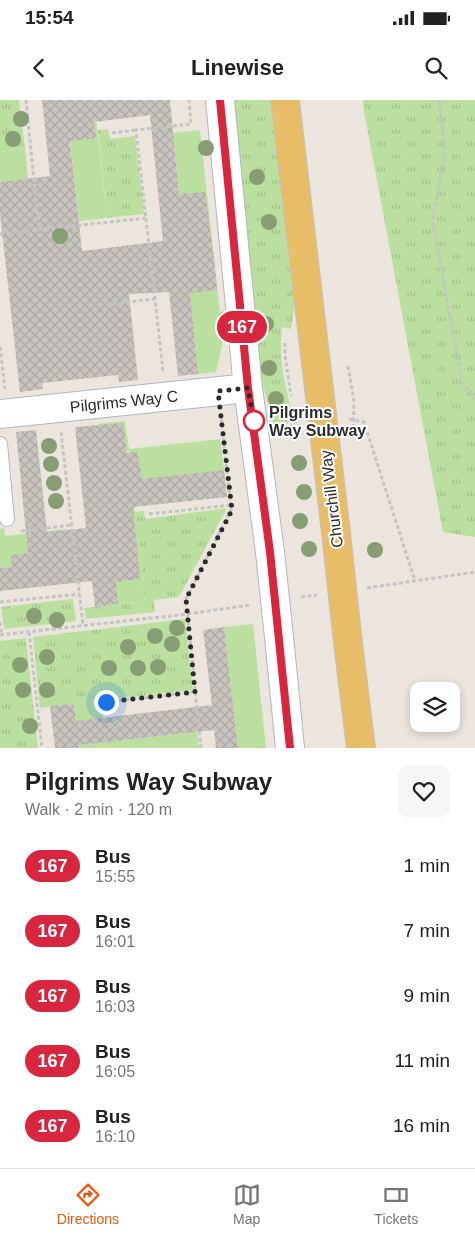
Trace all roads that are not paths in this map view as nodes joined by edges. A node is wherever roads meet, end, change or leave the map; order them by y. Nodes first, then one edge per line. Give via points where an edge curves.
1 (220, 100) edge
2 (285, 100) edge
3 (248, 388) junction
4 (0, 414) edge
5 (0, 444) edge
6 (7, 519) road end
7 (290, 748) edge
8 (361, 748) edge

1 - 3 street
2 - 8 main road, Churchill Way, bridge
3 - 4 street, Pilgrims Way C
3 - 7 street, bridge via 270,552
5 - 6 lane

